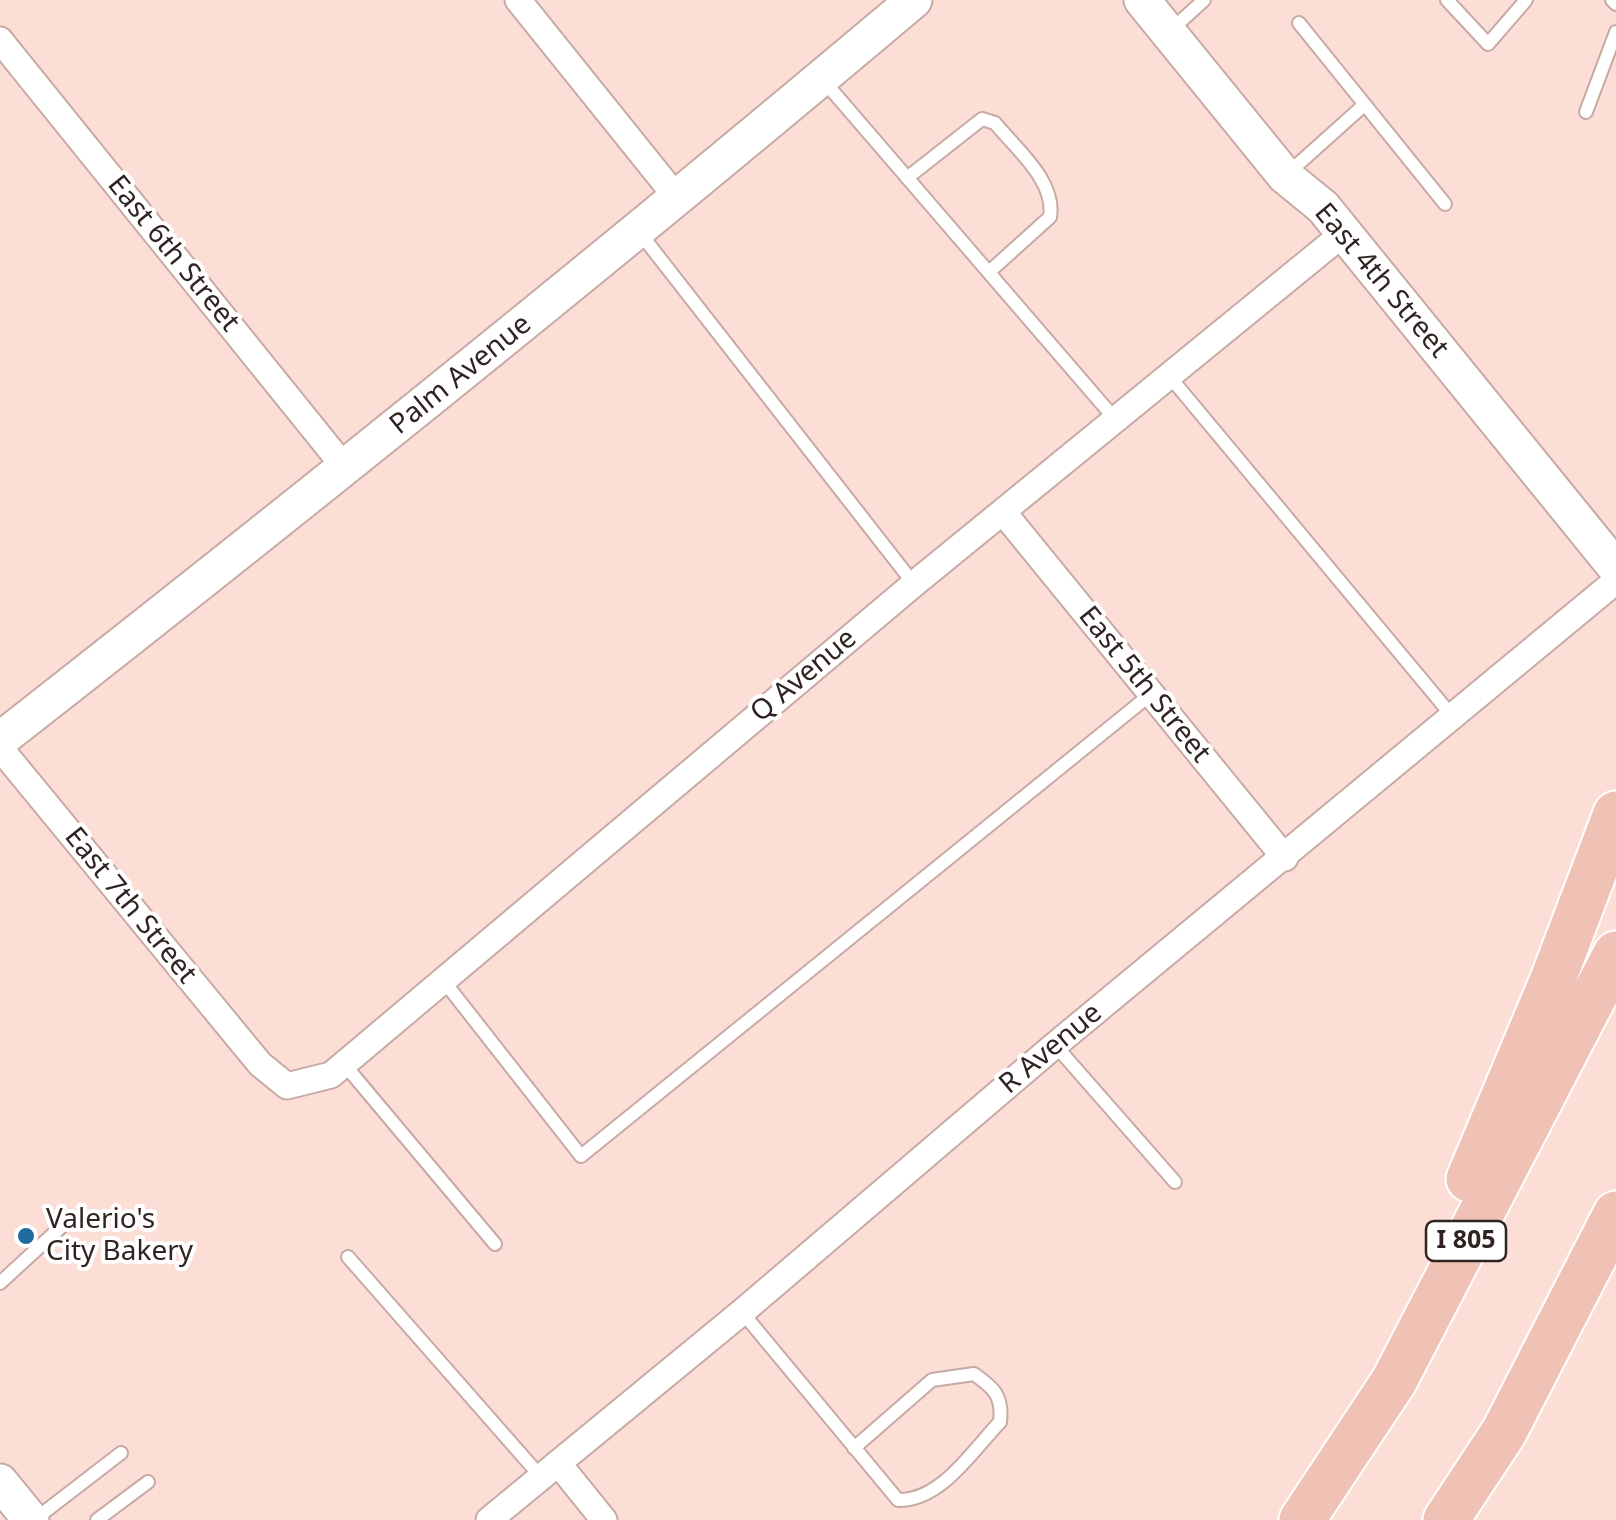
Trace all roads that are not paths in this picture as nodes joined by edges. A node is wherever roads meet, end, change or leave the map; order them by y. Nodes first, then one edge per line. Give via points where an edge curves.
1 (518, 0) edge
2 (914, 0) edge
3 (1142, 0) edge
4 (1204, 0) edge
5 (1447, 0) edge
6 (1526, 0) edge
7 (1299, 23) dead end
8 (1168, 32) junction
9 (1616, 32) edge
10 (0, 40) edge
11 (821, 78) junction
12 (1364, 106) junction
13 (1586, 112) dead end
14 (1284, 176) junction
15 (907, 178) junction
16 (678, 199) junction
17 (1445, 204) dead end
18 (639, 231) junction
19 (1344, 233) junction
20 (989, 272) junction
21 (1170, 377) junction
22 (1115, 419) junction
23 (346, 468) junction
24 (1004, 512) junction
25 (1616, 568) edge
26 (1616, 581) edge
27 (914, 584) junction
28 (1151, 694) junction
29 (1453, 718) junction
30 (0, 740) edge
31 (0, 748) edge
32 (1616, 814) edge
33 (1285, 858) junction
34 (1616, 954) edge
35 (442, 980) junction
36 (1055, 1045) junction
37 (260, 1064) joint
38 (344, 1064) junction
39 (1175, 1182) dead end
40 (1616, 1214) edge
41 (62, 1226) dead end
42 (495, 1244) dead end
43 (348, 1257) dead end
44 (0, 1283) edge
45 (742, 1312) junction
46 (1409, 1351) junction
47 (854, 1448) junction
48 (121, 1454) dead end
49 (550, 1470) junction
50 (0, 1482) edge
51 (148, 1482) dead end
52 (25, 1517) edge
53 (97, 1520) edge
54 (490, 1520) edge
55 (604, 1520) edge
56 (1302, 1520) edge
57 (1446, 1520) edge

1 - 16 street
2 - 11 street, Palm Avenue
3 - 8 street, East 4th Street
4 - 8 lane
5 - 6 lane via 1488,44
7 - 12 lane
8 - 14 street, East 4th Street
9 - 13 lane
10 - 23 street, East 6th Street
11 - 15 lane
11 - 16 street, Palm Avenue
12 - 14 lane
12 - 17 lane
14 - 19 street, East 4th Street
15 - 20 lane
15 - 20 lane via 982,119 994,123 1046,184 1052,204 1050,217
16 - 18 street, Palm Avenue
18 - 23 street, Palm Avenue
18 - 27 lane
19 - 21 street, Q Avenue
19 - 25 street, East 4th Street
20 - 22 lane
21 - 22 street, Q Avenue
21 - 29 lane
22 - 24 street, Q Avenue
23 - 30 street, Palm Avenue
24 - 27 street, Q Avenue
24 - 28 street, East 5th Street
26 - 29 street, R Avenue
27 - 35 street, Q Avenue
28 - 33 street, East 5th Street
28 - 35 lane via 581,1156
29 - 33 street, R Avenue
31 - 37 street, East 7th Street
32 - 46 highway via 1465,1189
33 - 36 street, R Avenue
34 - 46 highway, I 805
35 - 38 street, Q Avenue
36 - 39 lane
36 - 45 street, R Avenue
37 - 38 street, Q Avenue via 287,1086 331,1075
38 - 42 lane
40 - 57 highway via 1504,1432
41 - 44 lane
43 - 49 lane
45 - 47 lane
45 - 49 street, R Avenue
46 - 56 highway, I 805
47 - 47 lane via 898,1500 913,1500 932,1493 1000,1422 1002,1406 995,1390 974,1374 932,1380
48 - 52 lane
49 - 54 street, R Avenue
49 - 55 street
50 - 52 street
51 - 53 lane

